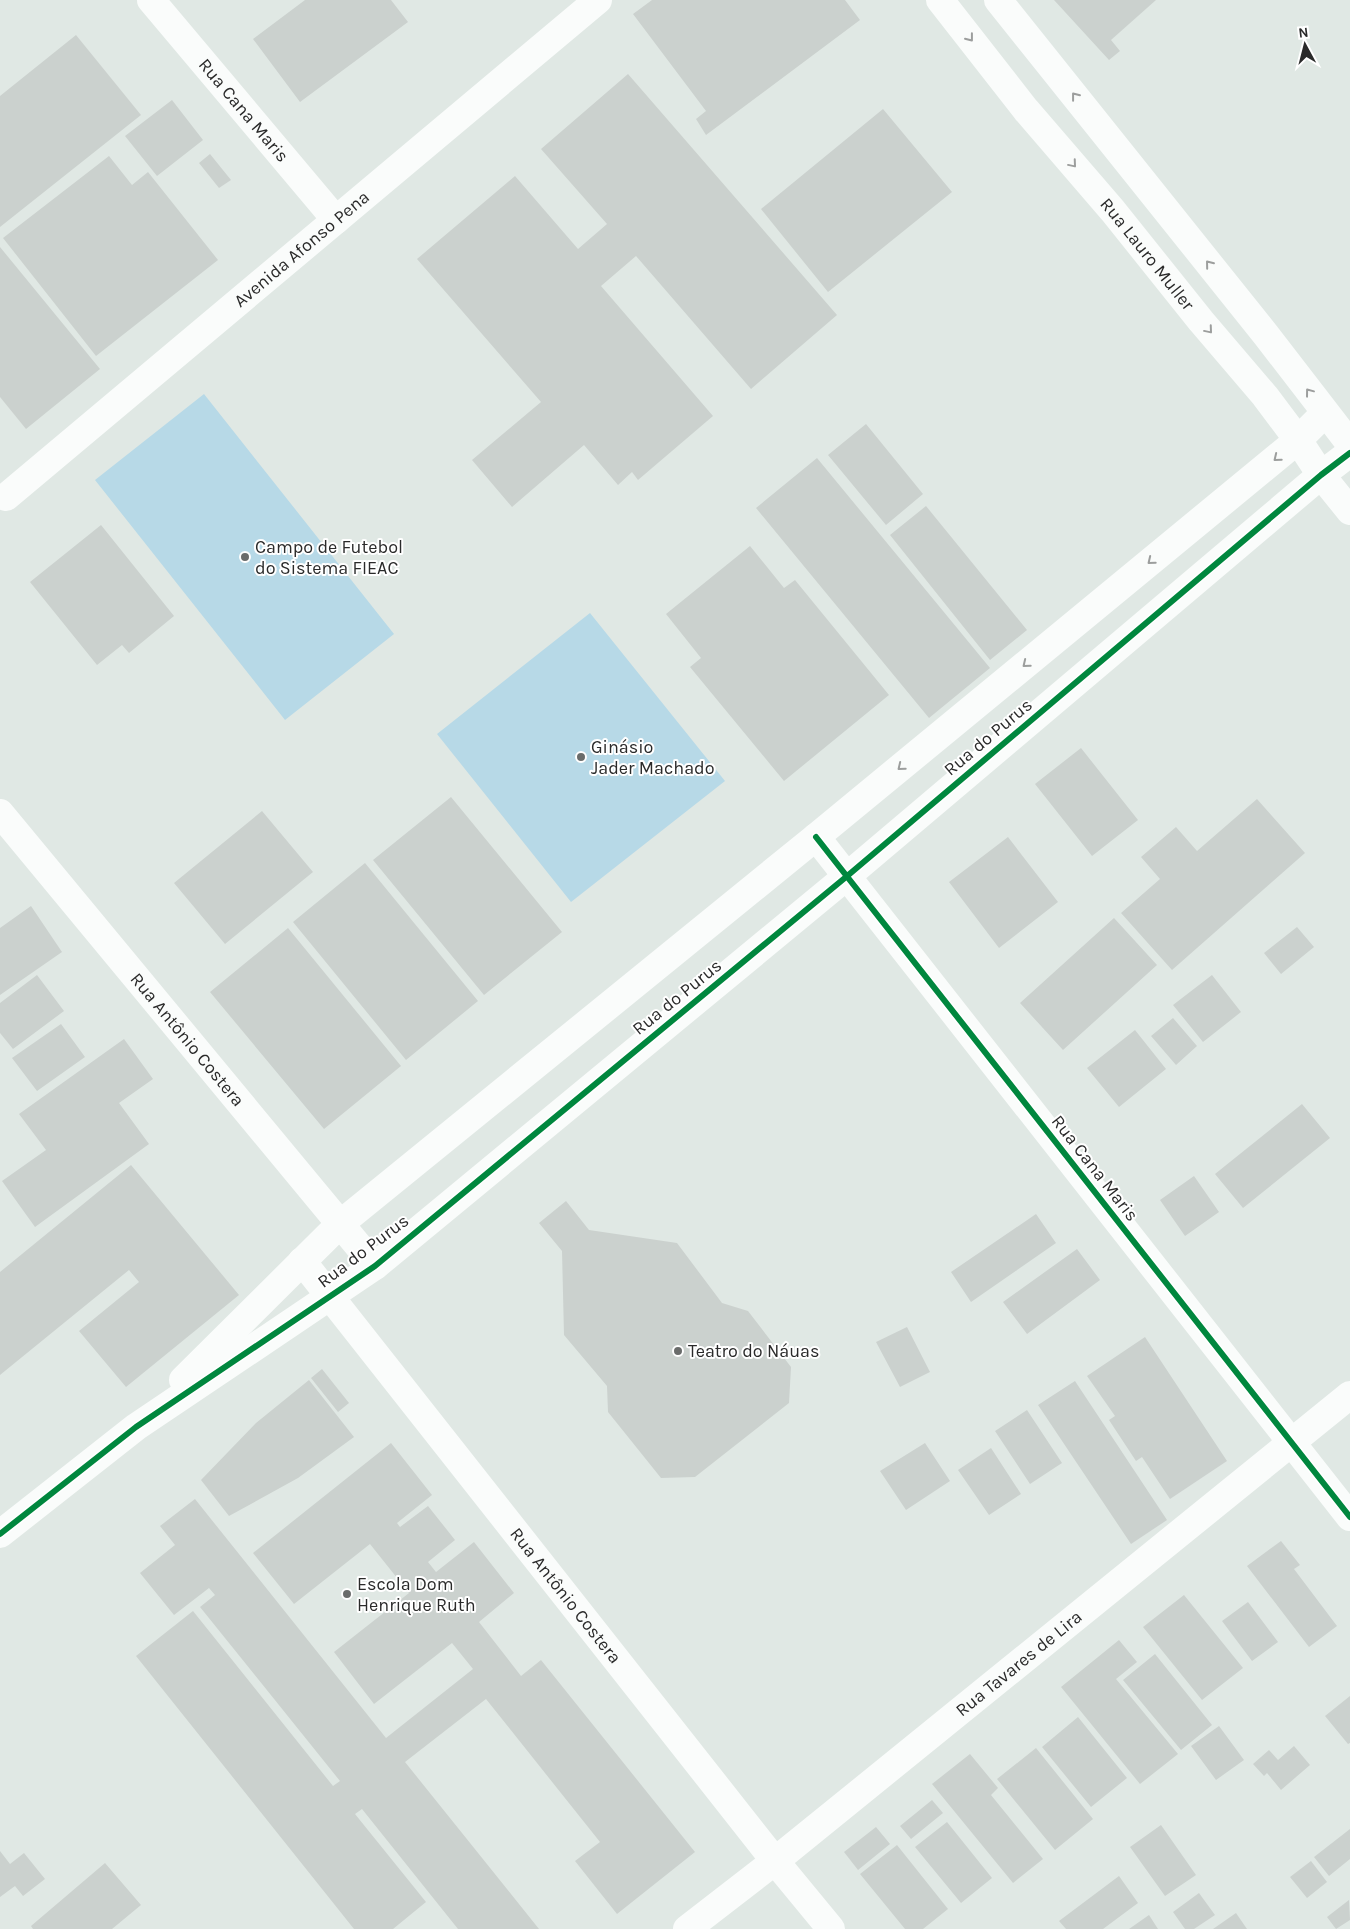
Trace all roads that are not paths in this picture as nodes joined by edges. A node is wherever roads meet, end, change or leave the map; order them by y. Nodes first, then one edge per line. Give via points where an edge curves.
1 (151, 0) edge
2 (598, 0) edge
3 (940, 0) edge
4 (998, 0) edge
5 (336, 220) junction
6 (1325, 413) junction
7 (1298, 440) junction
8 (1350, 444) edge
9 (1350, 453) edge
10 (1320, 475) junction
11 (6, 496) dead end
12 (1350, 511) edge
13 (0, 813) edge
14 (816, 837) junction
15 (846, 877) junction
16 (340, 1224) junction
17 (302, 1261) junction
18 (375, 1266) junction
19 (330, 1296) junction
20 (1350, 1395) edge
21 (136, 1427) junction
22 (1292, 1442) junction
23 (1350, 1517) edge
24 (0, 1534) edge
25 (775, 1861) junction
26 (687, 1929) edge
27 (831, 1929) edge

1 - 5 street, Rua Cana Maris
2 - 5 street, Avenida Afonso Pena
3 -> 7 street, Rua Lauro Muller via 1026,110 1265,396
6 -> 4 street
5 - 11 street, Avenida Afonso Pena
6 - 7 street, Rua do Purus
6 - 8 street
7 - 10 street, Rua Lauro Muller
7 -> 14 street, Rua do Purus
9 - 10 street, Rua do Purus
10 - 12 street, Rua Lauro Muller
10 - 15 street, Rua do Purus
13 - 16 street, Rua Antônio Costera
14 - 15 street, Rua Cana Maris
14 - 16 street, Rua do Purus
15 - 18 street, Rua do Purus
15 - 22 street, Rua Cana Maris
16 - 17 street, Rua do Purus
16 - 18 street, Rua Antônio Costera
17 - 19 street, Rua Antônio Costera
17 - 21 street, Rua do Purus
18 - 19 street, Rua do Purus
19 - 21 street, Rua do Purus
19 - 25 street, Rua Antônio Costera
20 - 22 street, Rua Tavares de Lira
21 - 24 street, Rua do Purus
22 - 23 street, Rua Cana Maris
22 - 25 street, Rua Tavares de Lira
25 - 26 street, Rua Tavares de Lira
25 - 27 street, Rua Antônio Costera

